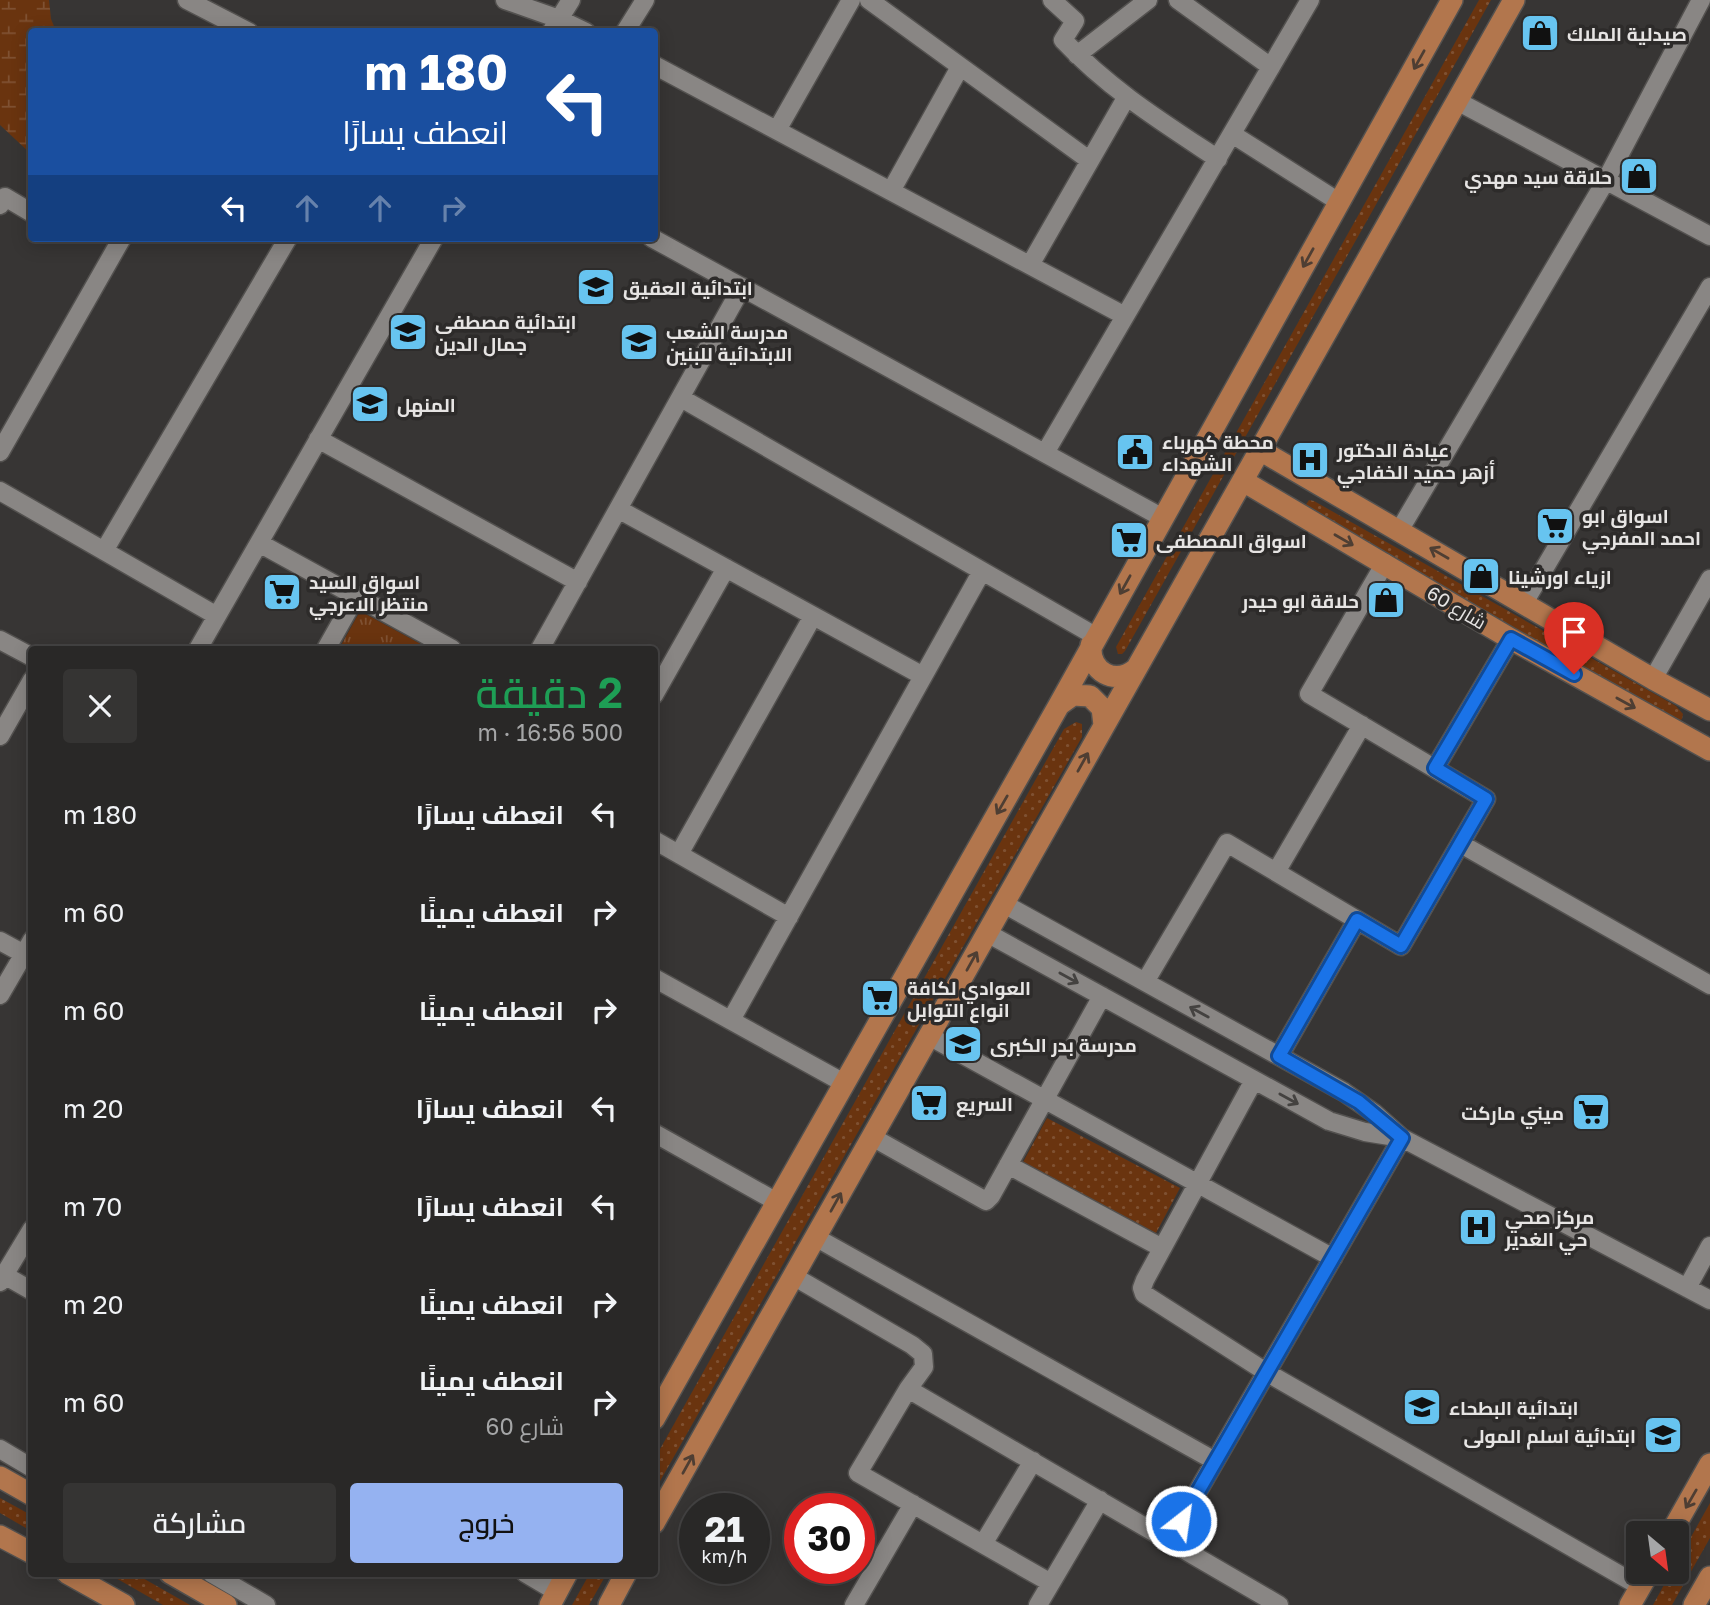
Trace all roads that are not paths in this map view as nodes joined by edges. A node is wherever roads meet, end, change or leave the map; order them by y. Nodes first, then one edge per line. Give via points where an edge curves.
1 (187, 0) edge
2 (505, 0) edge
3 (571, 0) edge
4 (645, 0) edge
5 (851, 0) edge
6 (869, 0) edge
7 (1052, 0) edge
8 (1149, 0) edge
9 (1178, 0) edge
10 (1310, 0) edge
11 (1452, 0) edge
12 (1702, 0) edge
13 (1514, 1) edge
14 (555, 25) edge
15 (239, 28) edge
16 (628, 28) edge
17 (1077, 55) junction
18 (960, 66) junction
19 (1271, 66) junction
20 (658, 67) edge
21 (1126, 98) junction
22 (1457, 102) junction
23 (777, 130) junction
24 (1232, 134) junction
25 (1218, 159) junction
26 (1088, 160) junction
27 (1605, 182) junction
28 (891, 191) junction
29 (1339, 202) junction
30 (0, 205) edge
31 (28, 211) edge
32 (1710, 236) edge
33 (658, 241) edge
34 (120, 242) edge
35 (286, 242) edge
36 (432, 242) edge
37 (1030, 265) junction
38 (742, 287) junction
39 (1710, 287) edge
40 (1125, 316) junction
41 (681, 398) junction
42 (318, 439) junction
43 (1260, 450) junction
44 (0, 452) edge
45 (1045, 453) junction
46 (1242, 481) junction
47 (1319, 484) junction
48 (0, 491) edge
49 (618, 509) junction
50 (1300, 515) junction
51 (1163, 518) junction
52 (1399, 531) junction
53 (259, 543) junction
54 (104, 551) junction
55 (1385, 564) junction
56 (726, 568) junction
57 (982, 570) junction
58 (1710, 579) edge
59 (578, 582) junction
60 (356, 596) junction
61 (1524, 603) junction
62 (217, 616) junction
63 (813, 616) junction
64 (1511, 639) junction
65 (0, 640) edge
66 (1094, 641) junction
67 (200, 646) edge
68 (328, 646) edge
69 (447, 646) edge
70 (542, 646) edge
71 (28, 655) edge
72 (1136, 669) junction
73 (923, 677) junction
74 (1653, 679) junction
75 (28, 687) edge
76 (658, 688) edge
77 (1690, 699) junction
78 (1059, 705) junction
79 (1710, 710) edge
80 (1104, 725) junction
81 (1362, 725) junction
82 (1673, 729) junction
83 (0, 736) edge
84 (1710, 750) edge
85 (1435, 768) junction
86 (658, 842) edge
87 (1461, 844) junction
88 (679, 854) junction
89 (1276, 872) junction
90 (1004, 904) junction
91 (789, 917) junction
92 (1357, 920) junction
93 (987, 933) junction
94 (0, 941) edge
95 (28, 947) edge
96 (658, 980) edge
97 (1145, 982) junction
98 (1710, 985) edge
99 (0, 995) edge
100 (1102, 996) junction
101 (731, 1020) junction
102 (1229, 1029) junction
103 (929, 1035) junction
104 (1279, 1056) junction
105 (1213, 1057) junction
106 (1254, 1080) junction
107 (844, 1083) junction
108 (1044, 1099) junction
109 (658, 1135) edge
110 (872, 1137) junction
111 (1402, 1138) junction
112 (1008, 1165) junction
113 (1199, 1184) junction
114 (777, 1202) junction
115 (28, 1236) edge
116 (816, 1237) junction
117 (1710, 1246) edge
118 (1162, 1248) junction
119 (1333, 1258) junction
120 (793, 1276) junction
121 (2, 1279) edge
122 (1687, 1288) junction
123 (28, 1289) edge
124 (1710, 1300) edge
125 (1266, 1372) junction
126 (908, 1389) junction
127 (658, 1412) edge
128 (0, 1449) edge
129 (1033, 1461) junction
130 (1215, 1461) junction
131 (1710, 1465) edge
132 (28, 1466) edge
133 (0, 1477) edge
134 (28, 1493) edge
135 (1100, 1500) junction
136 (913, 1504) junction
137 (658, 1516) edge
138 (1678, 1521) edge
139 (1169, 1541) junction
140 (3, 1544) edge
141 (983, 1544) junction
142 (28, 1552) edge
143 (74, 1577) edge
144 (177, 1577) edge
145 (218, 1577) edge
146 (531, 1577) edge
147 (624, 1577) edge
148 (1710, 1577) edge
149 (1051, 1583) junction
150 (1640, 1588) edge
151 (556, 1595) edge
152 (123, 1605) edge
153 (226, 1605) edge
154 (266, 1605) edge
155 (609, 1605) edge
156 (854, 1605) edge
157 (1038, 1605) edge
158 (1279, 1605) edge
159 (1694, 1605) edge

1 - 15 street
2 - 14 street
3 - 14 street
4 - 16 street
5 - 23 street
6 - 18 street
7 - 17 street via 1075,21 1063,40
8 - 17 street
9 - 19 street
10 - 19 street
11 -> 29 main road
12 - 27 street
13 - 22 main road
17 - 21 street
18 - 26 street
18 - 28 street
19 - 24 street
20 - 23 street
21 - 25 street
21 - 26 street
22 - 27 street
22 - 43 main road
23 - 28 street
24 - 25 street
24 - 29 street
25 - 40 street
26 - 37 street
27 - 32 street
27 - 52 street
28 - 37 street
29 -> 51 main road
30 - 31 street via 5,197
33 - 38 street
34 - 44 street
35 - 54 street
36 - 42 street
37 - 40 street
38 - 41 street
38 - 45 street
39 - 61 street
40 - 45 street
41 - 49 street
41 - 57 street
42 - 53 street
42 - 59 street
43 - 46 main road
43 - 47 main road, شارع 60
45 - 51 street
46 - 50 main road, شارع 60
46 - 72 main road
47 - 50 main road via 1302,495
47 - 52 main road, شارع 60
48 - 54 street
49 - 56 street
49 - 59 street
50 -> 55 main road, شارع 60
51 -> 66 main road
61 -> 52 main road, شارع 60
53 - 60 street
53 - 62 street
54 - 62 street
55 - 64 main road, شارع 60
55 - 81 street via 1309,694
56 - 63 street
56 - 76 street
57 - 66 street
57 - 73 street
58 - 74 street
59 - 70 street
60 - 68 street
60 - 69 street
61 - 74 main road, شارع 60
62 - 67 street
63 - 73 street
63 - 88 street
64 -> 82 main road, شارع 60
64 - 85 street
65 - 71 street
66 - 72 main road via 1091,653 1096,667 1108,676 1123,676
66 - 78 main road
72 - 80 main road
73 - 91 street
74 - 77 main road, شارع 60
75 - 83 street
77 - 79 main road, شارع 60
77 - 82 main road via 1688,713
78 - 80 main road via 1073,695 1090,696 1102,708
78 -> 107 main road
90 -> 80 main road
81 - 85 street
81 - 89 street
82 - 84 main road, شارع 60
85 - 87 street via 1486,799
86 - 88 street
87 - 92 street via 1401,946
87 - 98 street
88 - 91 street
89 - 92 street
89 - 97 street via 1227,843
90 - 93 main road
90 - 97 street
91 - 101 street
92 - 104 street
93 -> 100 street
103 -> 93 main road
94 - 95 street
95 - 99 street
96 - 101 street
102 -> 97 street
100 - 105 street
100 - 108 street
101 - 107 street
102 - 104 street
102 - 105 street
103 - 108 street
103 - 110 main road
104 - 111 street via 1359,1102
105 - 106 street
106 -> 111 street via 1329,1121
106 - 113 street
107 - 114 main road
108 - 112 street
108 - 113 street
109 - 114 street
110 - 112 street via 986,1201
116 -> 110 main road
111 - 119 street
111 - 122 street
112 - 118 street
113 - 118 street
113 - 119 street
114 - 127 main road
115 - 121 street
116 - 120 main road
116 - 130 street
117 - 122 street
118 - 125 street via 1142,1288 1144,1294
119 - 125 street
120 - 126 street via 923,1354 924,1367
137 -> 120 main road
121 - 123 street
122 - 124 street
125 - 130 street
125 - 150 street
126 - 129 street
126 - 136 street via 858,1473
128 - 132 street
129 - 135 street
129 - 141 street
130 - 139 street
131 -> 138 main road
133 - 134 main road
135 - 139 street
135 - 149 street
136 - 141 street
136 - 156 street
139 - 158 street
140 - 142 main road
141 - 149 street
143 - 152 main road
144 - 153 main road
145 - 154 street
146 - 151 street
147 - 155 main road
148 - 159 main road
149 - 157 street

